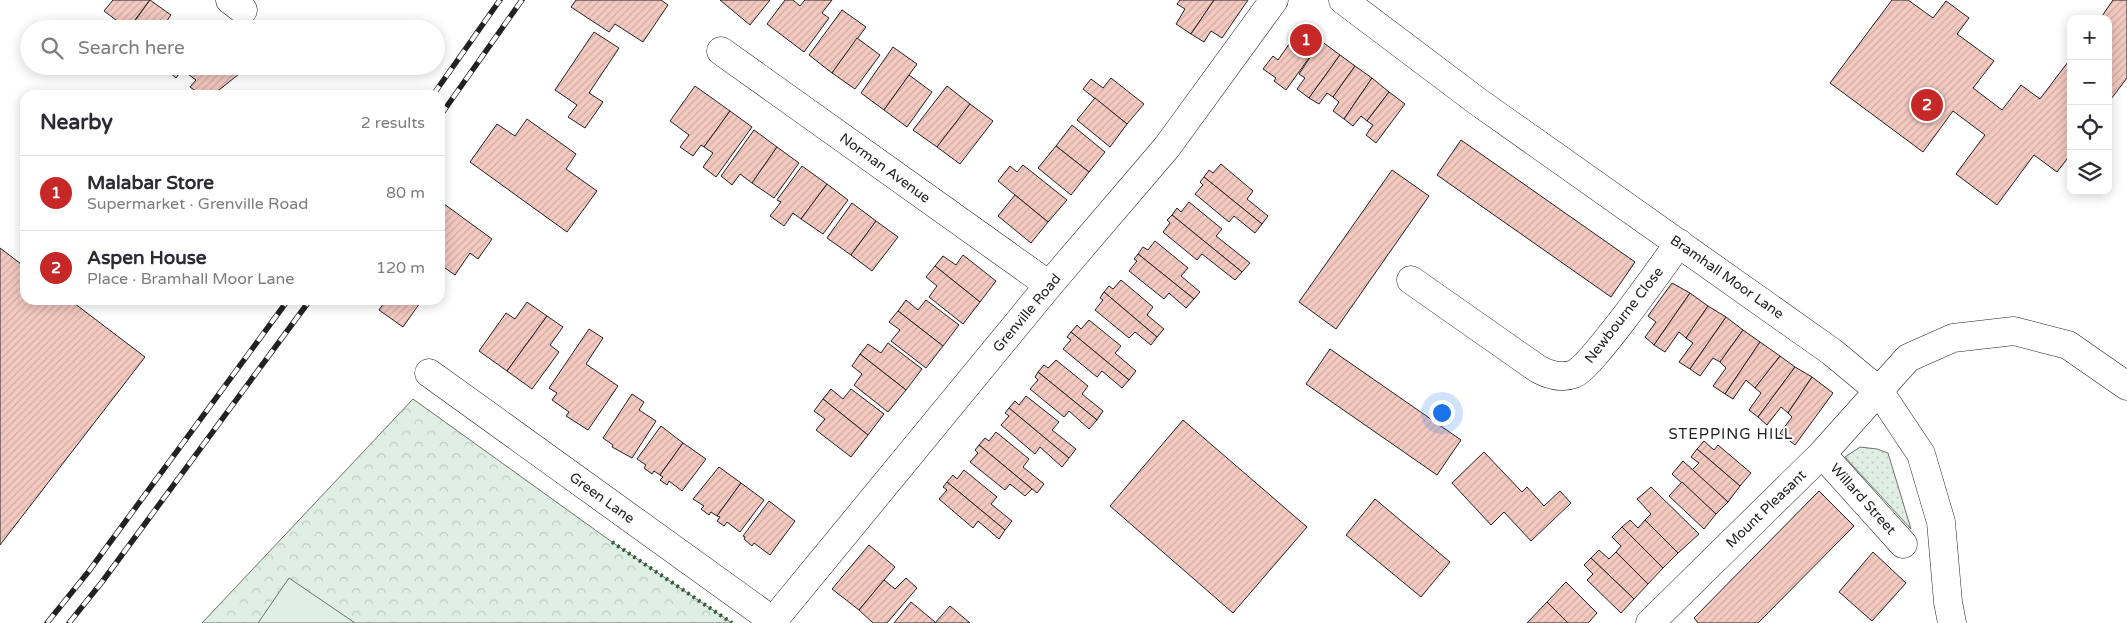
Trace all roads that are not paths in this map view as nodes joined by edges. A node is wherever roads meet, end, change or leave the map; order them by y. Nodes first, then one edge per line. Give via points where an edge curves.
1 (1274, 0) edge
2 (1343, 0) edge
3 (721, 51) dead end
4 (1679, 243) junction
5 (1412, 280) dead end
6 (1049, 286) junction
7 (428, 373) dead end
8 (2127, 386) edge
9 (1879, 391) junction
10 (1822, 454) junction
11 (1904, 544) dead end
12 (1665, 618) edge
13 (774, 622) edge
14 (1952, 623) edge

1 - 6 street, Grenville Road via 1167,147
2 - 4 street, Bramhall Moor Lane via 1477,101
3 - 6 street, Norman Avenue
4 - 5 street, Newbourne Close via 1593,357 1576,374 1560,377 1538,369
4 - 9 street, Bramhall Moor Lane via 1832,352
6 - 13 street, Grenville Road
7 - 13 street, Green Lane
8 - 9 street via 2068,345 2014,332 1953,338 1908,358
9 - 10 street, Mount Pleasant
9 - 14 street, Bramhall Moor Lane via 1920,454 1941,522
10 - 11 street, Willard Street
10 - 12 street, Mount Pleasant

